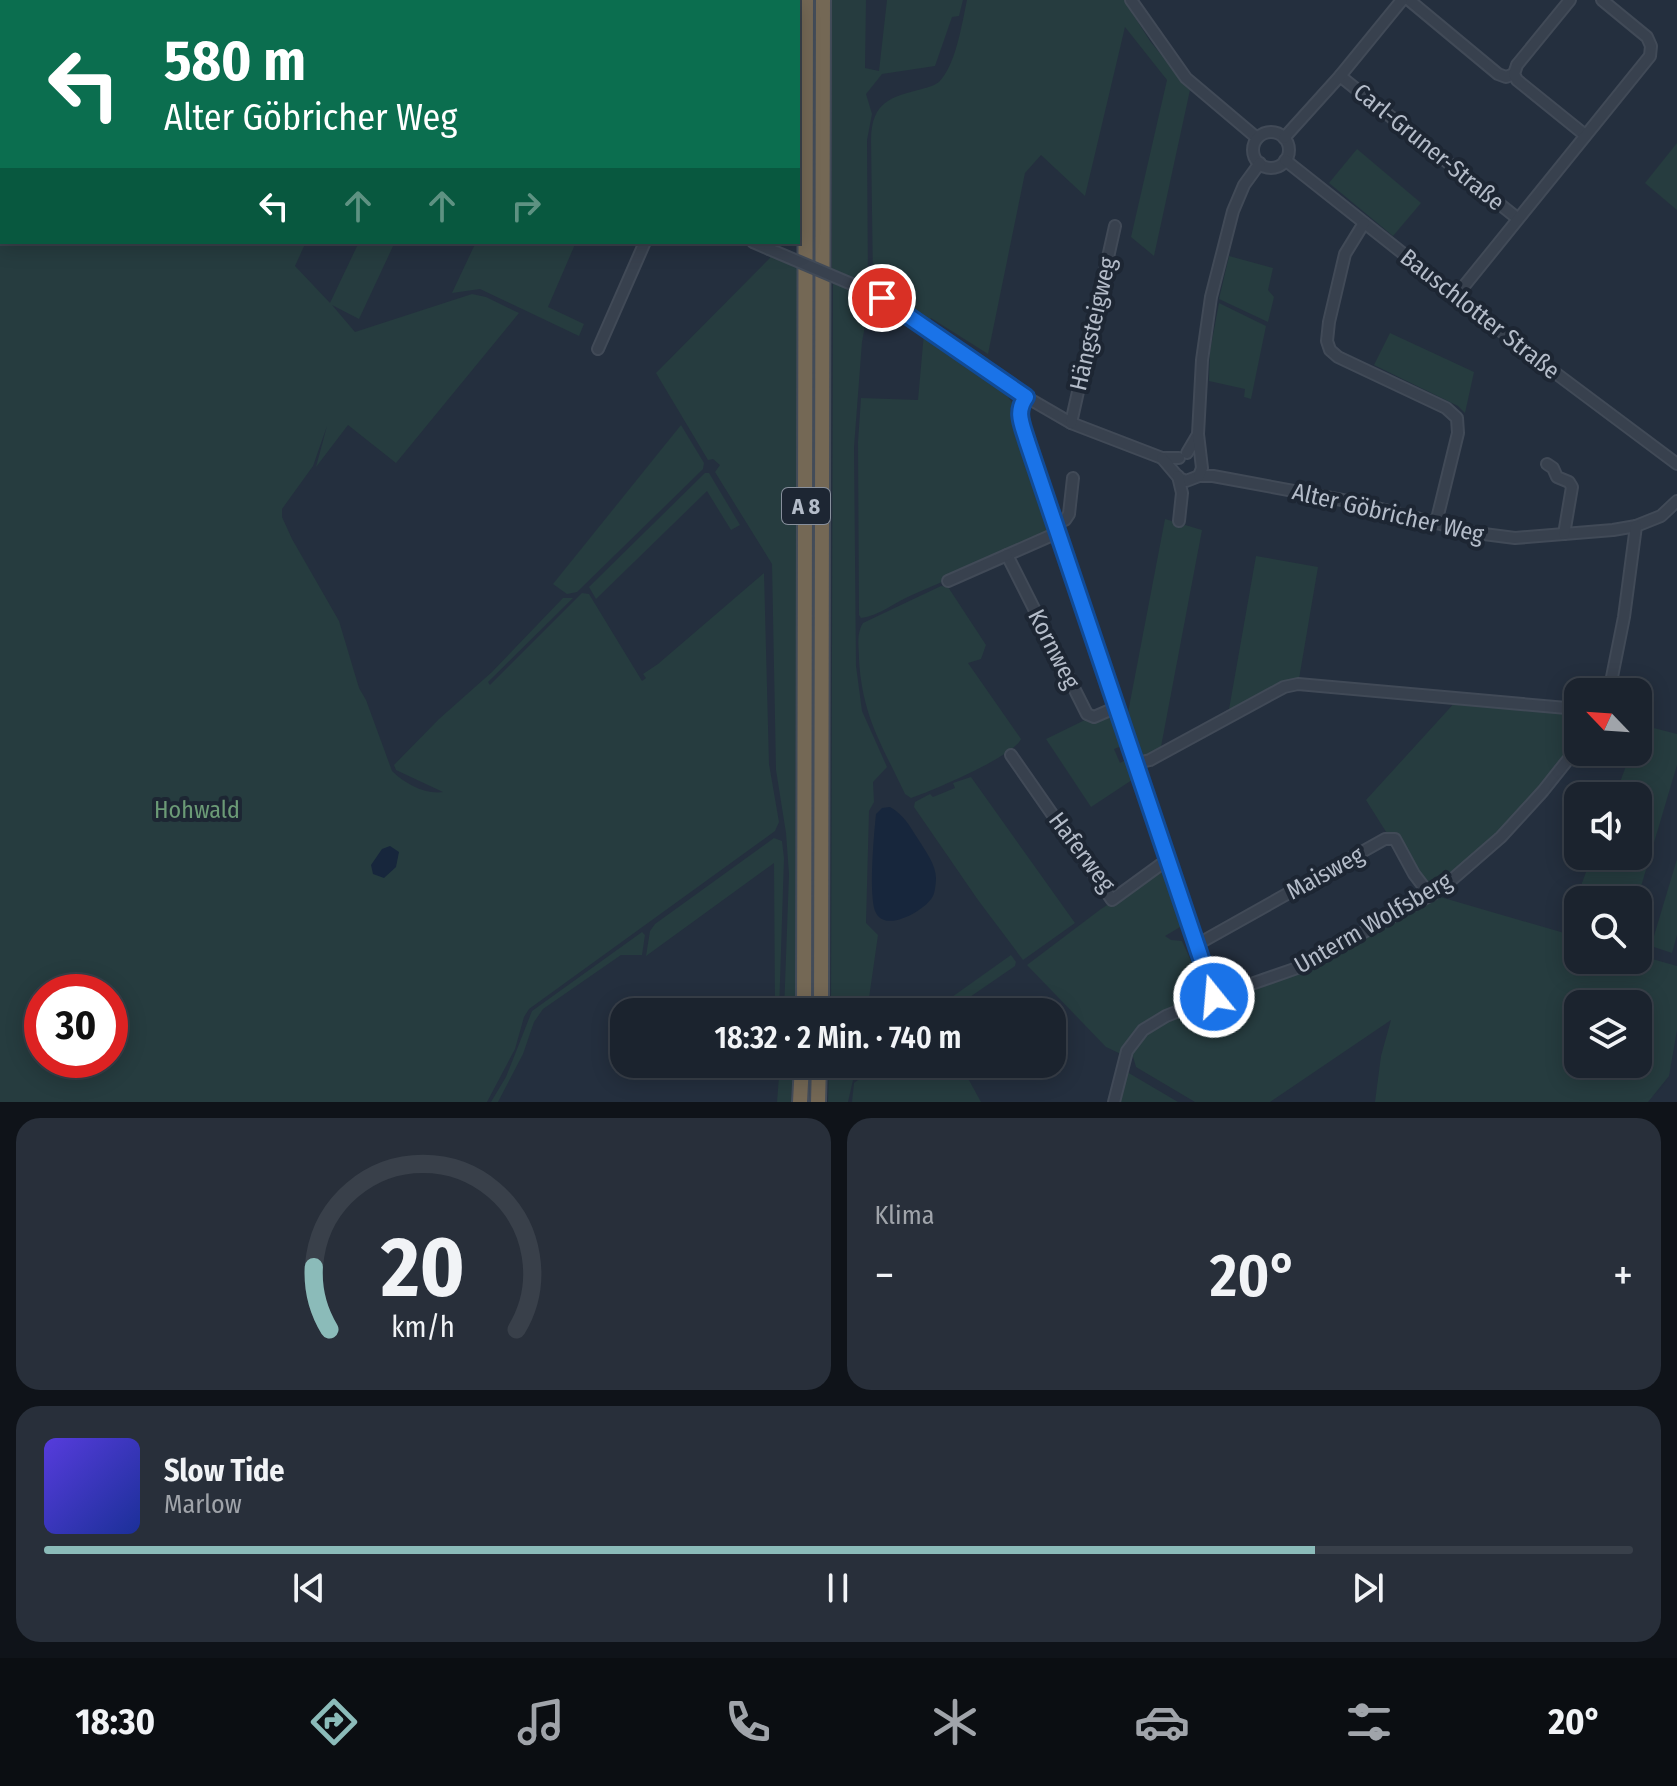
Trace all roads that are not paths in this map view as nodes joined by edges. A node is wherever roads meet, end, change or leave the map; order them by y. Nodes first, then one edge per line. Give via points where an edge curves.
1 (806, 0) edge
2 (823, 0) edge
3 (1131, 0) edge
4 (1402, 0) edge
5 (1409, 0) edge
6 (1570, 0) edge
7 (1602, 0) edge
8 (1514, 74) junction
9 (1340, 76) junction
10 (1585, 135) junction
11 (1257, 138) junction
12 (1284, 138) junction
13 (1285, 160) junction
14 (1260, 163) junction
15 (1517, 218) junction
16 (1364, 223) junction
17 (1115, 226) dead end
18 (644, 244) edge
19 (758, 244) edge
20 (1456, 296) junction
21 (598, 349) dead end
22 (1026, 397) junction
23 (1071, 423) junction
24 (1198, 434) junction
25 (1183, 456) junction
26 (1162, 458) junction
27 (1547, 464) dead end
28 (1677, 464) edge
29 (1198, 471) junction
30 (1176, 473) junction
31 (1073, 478) dead end
32 (1182, 493) junction
33 (1677, 501) edge
34 (1179, 521) dead end
35 (1436, 523) junction
36 (1636, 526) junction
37 (1055, 528) junction
38 (1564, 534) junction
39 (1007, 555) junction
40 (948, 581) dead end
41 (1612, 678) edge
42 (1117, 707) junction
43 (1564, 708) edge
44 (1011, 755) dead end
45 (1137, 763) junction
46 (1564, 765) edge
47 (1169, 862) junction
48 (1430, 895) junction
49 (1198, 944) junction
50 (1214, 997) junction
51 (804, 998) edge
52 (821, 998) edge
53 (801, 1078) edge
54 (819, 1078) edge
55 (800, 1102) edge
56 (818, 1102) edge
57 (1114, 1102) edge

1 - 51 highway, A 8
2 - 52 highway, A 8
3 - 11 street via 1186,78
4 - 9 street
5 - 8 street via 1498,74
6 - 8 street
7 - 10 street via 1647,37 1651,49
8 - 10 street
9 - 12 street
9 - 15 street, Carl-Gruner-Straße
10 - 15 street
11 - 12 street via 1271,132
11 - 14 street via 1253,152
12 - 13 street via 1289,150
13 - 14 street via 1273,167
13 - 16 street, Bauschlotter Straße
14 - 24 street via 1233,211 1211,297
15 - 20 street
16 - 20 street, Bauschlotter Straße
16 - 35 street via 1345,254 1327,341 1338,357 1457,418
17 - 23 street, Hängsteigweg
18 - 21 street
19 - 22 street, bridge via 897,307
20 - 28 street, Bauschlotter Straße
22 - 23 street
22 - 37 street via 1019,413
23 - 26 street
24 - 25 street
24 - 29 street
25 - 26 street
25 - 29 street
25 - 30 street
26 - 30 street
27 - 38 street via 1572,487
29 - 30 street
29 - 32 street
29 - 35 street, Alter Göbricher Weg
30 - 32 street
31 - 37 street via 1069,514
32 - 34 street
33 - 36 street, Alter Göbricher Weg via 1661,516
35 - 38 street, Alter Göbricher Weg via 1515,538
36 - 38 street, Alter Göbricher Weg
36 - 41 street
37 - 39 street
37 - 42 street
39 - 40 street
39 - 42 street, Kornweg via 1087,714 1094,717
42 - 45 street
43 - 45 street via 1298,684
44 - 47 street, Haferweg via 1112,900
45 - 47 street
46 - 48 street, Unterm Wolfsberg via 1501,837
47 - 49 street
48 - 49 street, Maisweg via 1395,839 1385,839
48 - 50 street, Unterm Wolfsberg via 1300,967
49 - 50 street
50 - 57 street, Unterm Wolfsberg via 1143,1030 1127,1051
53 - 55 highway
54 - 56 highway

